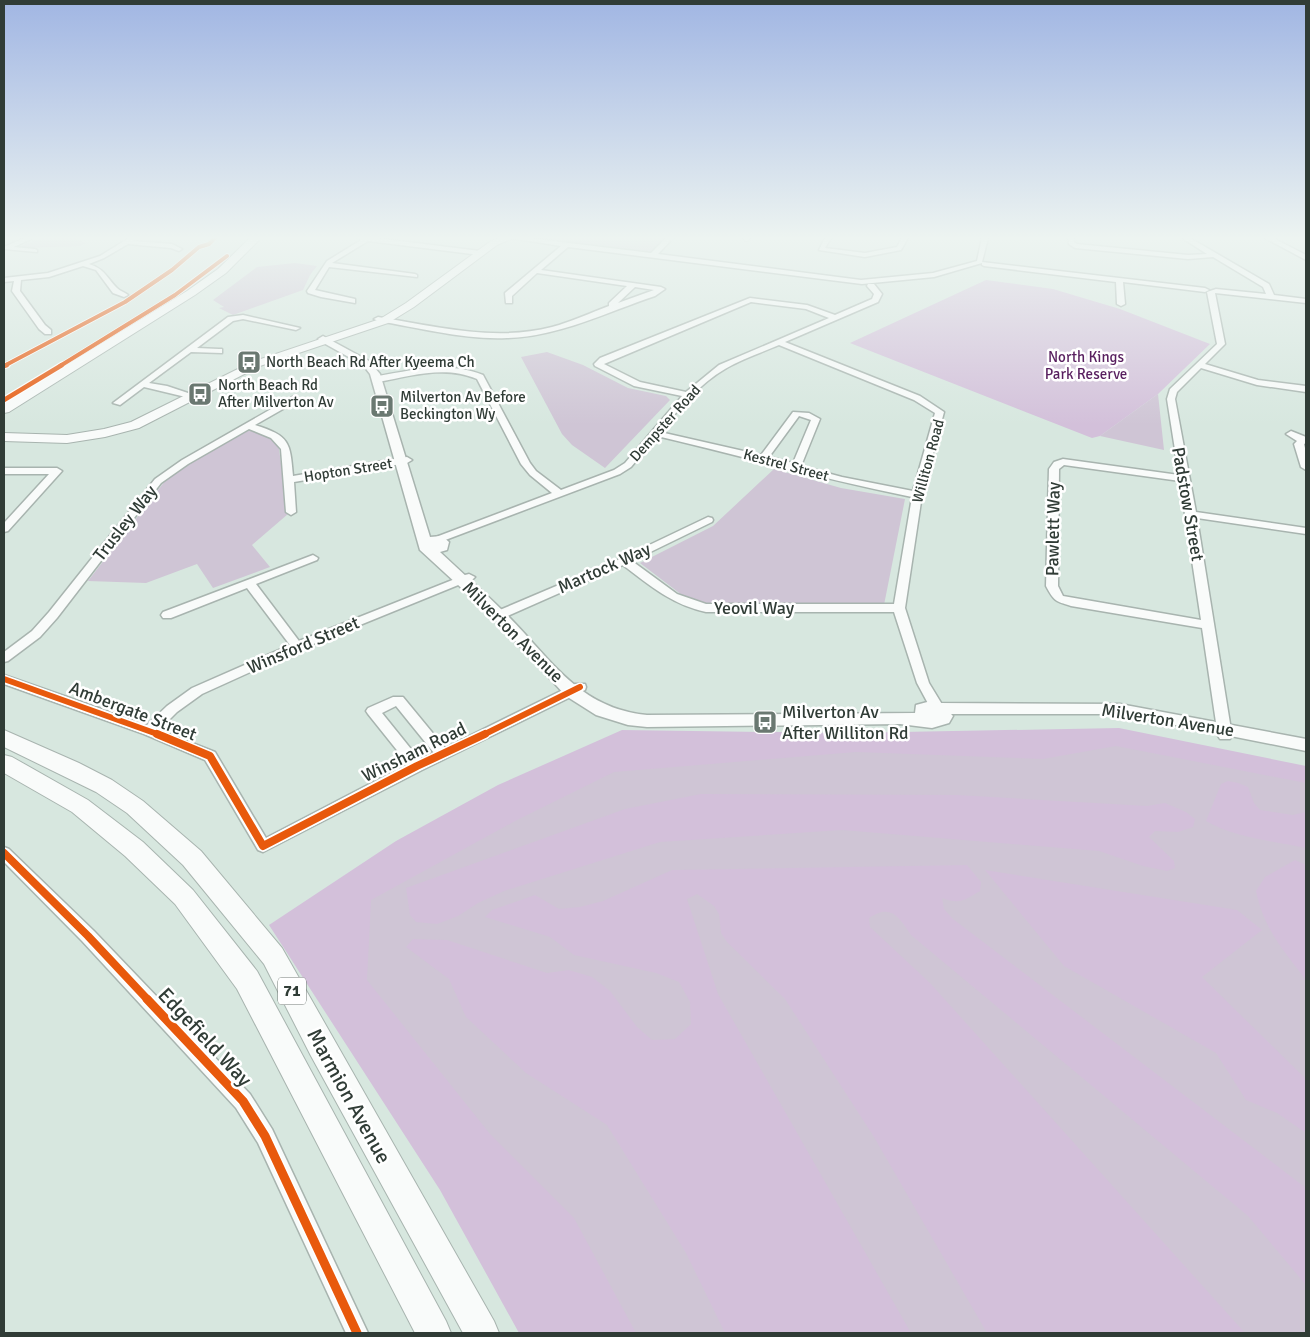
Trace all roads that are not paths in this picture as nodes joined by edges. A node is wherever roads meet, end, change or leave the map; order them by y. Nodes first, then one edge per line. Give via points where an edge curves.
1 (22, 300) edge
2 (166, 300) edge
3 (179, 300) edge
4 (349, 300) edge
5 (416, 300) edge
6 (617, 300) edge
7 (633, 300) edge
8 (749, 300) edge
9 (753, 300) edge
10 (874, 300) edge
11 (1121, 300) edge
12 (1213, 300) edge
13 (352, 301) dead end
14 (1121, 304) dead end
15 (614, 307) junction
16 (834, 317) junction
17 (381, 320) junction
18 (296, 328) dead end
19 (48, 332) dead end
20 (329, 339) junction
21 (778, 342) junction
22 (189, 350) junction
23 (220, 351) dead end
24 (1200, 365) junction
25 (380, 379) junction
26 (144, 385) junction
27 (1306, 389) edge
28 (687, 395) junction
29 (188, 397) junction
30 (294, 399) dead end
31 (117, 403) dead end
32 (4, 407) edge
33 (248, 426) junction
34 (654, 433) junction
35 (4, 434) edge
36 (1291, 434) dead end
37 (1304, 440) edge
38 (763, 458) junction
39 (403, 461) junction
40 (796, 467) junction
41 (1306, 467) edge
42 (4, 471) edge
43 (1184, 478) junction
44 (289, 480) junction
45 (560, 494) junction
46 (917, 495) junction
47 (290, 512) dead end
48 (1191, 514) junction
49 (708, 520) dead end
50 (4, 529) edge
51 (1306, 531) edge
52 (436, 544) junction
53 (313, 558) dead end
54 (624, 560) junction
55 (465, 579) junction
56 (250, 582) junction
57 (899, 608) junction
58 (503, 613) junction
59 (167, 614) dead end
60 (1208, 626) junction
61 (297, 646) junction
62 (4, 658) edge
63 (4, 679) edge
64 (576, 689) junction
65 (932, 712) junction
66 (149, 731) junction
67 (1225, 732) junction
68 (4, 738) edge
69 (1306, 745) edge
70 (1306, 752) edge
71 (443, 755) junction
72 (4, 763) edge
73 (417, 766) junction
74 (263, 846) joint
75 (4, 853) edge
76 (357, 1333) edge
77 (434, 1333) edge
78 (482, 1333) edge

1 - 19 street
2 - 32 highway
3 - 32 highway
4 - 13 street
5 - 17 main road
6 - 15 street via 612,305
7 - 15 street
8 - 28 street via 598,364 637,384
9 - 16 street via 807,307
10 - 16 street, Dempster Road
11 - 14 street
12 - 24 street, Padstow Street via 1221,344
15 - 17 street via 553,329 508,336 472,334
16 - 21 street, Dempster Road
17 - 20 main road
18 - 22 street via 251,318 235,318 206,335
20 - 25 street via 366,363
20 - 29 main road via 256,364
21 - 28 street, Dempster Road via 722,367
21 - 46 street, Williton Road via 917,398 940,412
22 - 23 street
22 - 26 street
24 - 27 street via 1257,382
24 - 43 street, Padstow Street via 1173,391 1171,399
25 - 39 street
25 - 45 street via 443,370 480,377 532,473
26 - 29 street
26 - 31 street
28 - 34 street, Dempster Road
29 - 35 main road via 146,420 105,433 67,438
30 - 33 street, Trusley Way
33 - 44 street via 282,441 286,449
33 - 62 street, Trusley Way via 158,481 53,615 36,634
34 - 38 street, Kestrel Street
34 - 45 street, Dempster Road via 628,465
36 - 37 street
37 - 41 street via 1299,444
38 - 40 street, Kestrel Street
38 - 40 street via 796,414 810,416 816,419
39 - 44 street, Hopton Street
39 - 52 street
40 - 46 street, Kestrel Street via 840,480
42 - 50 street via 57,471
43 - 48 street, Padstow Street
43 - 60 street, Pawlett Way via 1063,462 1057,464 1054,469 1052,586 1058,598 1071,602
44 - 47 street
45 - 52 street, Dempster Road
46 - 57 street, Williton Road
48 - 51 street
48 - 60 street, Padstow Street
49 - 54 street, Martock Way
52 - 55 street, Milverton Avenue
53 - 56 street
54 - 57 street, Yeovil Way via 682,603 694,607
54 - 58 street, Martock Way
55 - 58 street, Milverton Avenue
55 - 61 street, Winsford Street
56 - 59 street
56 - 61 street
57 - 65 street, Williton Road
58 - 64 street, Milverton Avenue
60 - 67 street, Padstow Street
61 - 66 street, Winsford Street via 197,691
63 - 66 street, Ambergate Street
64 - 65 street, Milverton Avenue via 602,712 647,721 900,718
64 - 71 street, Winsham Road
65 - 67 street, Milverton Avenue via 1113,716
66 - 74 street, Ambergate Street via 210,756
67 - 69 street, Milverton Avenue
67 - 70 street, Milverton Avenue
68 - 78 highway, Marmion Avenue / 71 via 72,769 135,807 192,858 273,956
71 - 73 street, Winsham Road
71 - 73 street via 398,700 372,711
72 - 77 highway, Marmion Avenue / 71 via 80,806 134,849 184,898 247,980
73 - 74 street, Winsham Road
75 - 76 street, Edgefield Way via 88,936 243,1101 265,1136

